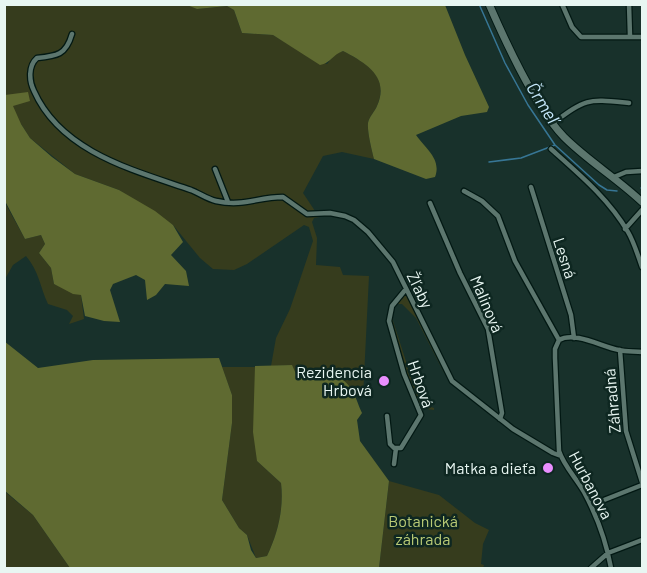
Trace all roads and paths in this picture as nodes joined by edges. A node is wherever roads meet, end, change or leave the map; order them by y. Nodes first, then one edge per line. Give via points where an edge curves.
1 (489, 4) edge
2 (562, 4) edge
3 (629, 4) edge
4 (72, 34) dead end
5 (630, 36) junction
6 (642, 37) edge
7 (629, 103) dead end
8 (553, 123) junction
9 (551, 149) dead end
10 (215, 169) dead end
11 (642, 171) edge
12 (614, 177) junction
13 (531, 187) dead end
14 (464, 190) dead end
15 (228, 202) junction
16 (642, 202) edge
17 (430, 203) dead end
18 (642, 210) edge
19 (625, 229) junction
20 (642, 267) edge
21 (406, 289) junction
22 (574, 338) junction
23 (559, 340) junction
24 (620, 350) junction
25 (642, 352) edge
26 (387, 416) dead end
27 (500, 419) junction
28 (396, 448) junction
29 (561, 456) junction
30 (394, 464) dead end
31 (642, 484) edge
32 (604, 500) dead end
33 (642, 540) edge
34 (608, 553) junction
35 (591, 568) edge
36 (611, 568) edge

1 - 8 main road
2 - 5 street via 572,27 581,36
3 - 5 street
4 - 15 street, Žľaby via 63,51 50,58 37,58 31,67 30,83 46,114 67,134 108,161 214,201
5 - 6 street
7 - 8 street via 585,102
8 - 12 main road via 569,142
9 - 19 street via 595,189
10 - 15 street
11 - 12 street
12 - 16 main road
13 - 22 street, Lesná via 571,315
14 - 23 street via 498,216 515,261
15 - 21 street, Žľaby via 283,197 307,214 335,213 350,218 390,257
17 - 27 street, Malinová via 488,329
18 - 19 street
19 - 20 street
21 - 27 street, Žľaby via 450,378
21 - 28 street, Hrbová via 392,306 389,321 421,415 404,446
22 - 23 street
22 - 24 street
23 - 29 street, Hurbanova via 555,358
24 - 25 street
24 - 31 street, Záhradná via 626,431
26 - 28 street via 389,442
27 - 29 street, Žľaby
28 - 30 street
29 - 34 street, Hurbanova via 594,513
31 - 32 street
33 - 34 street
34 - 35 street
34 - 36 street, Hurbanova

